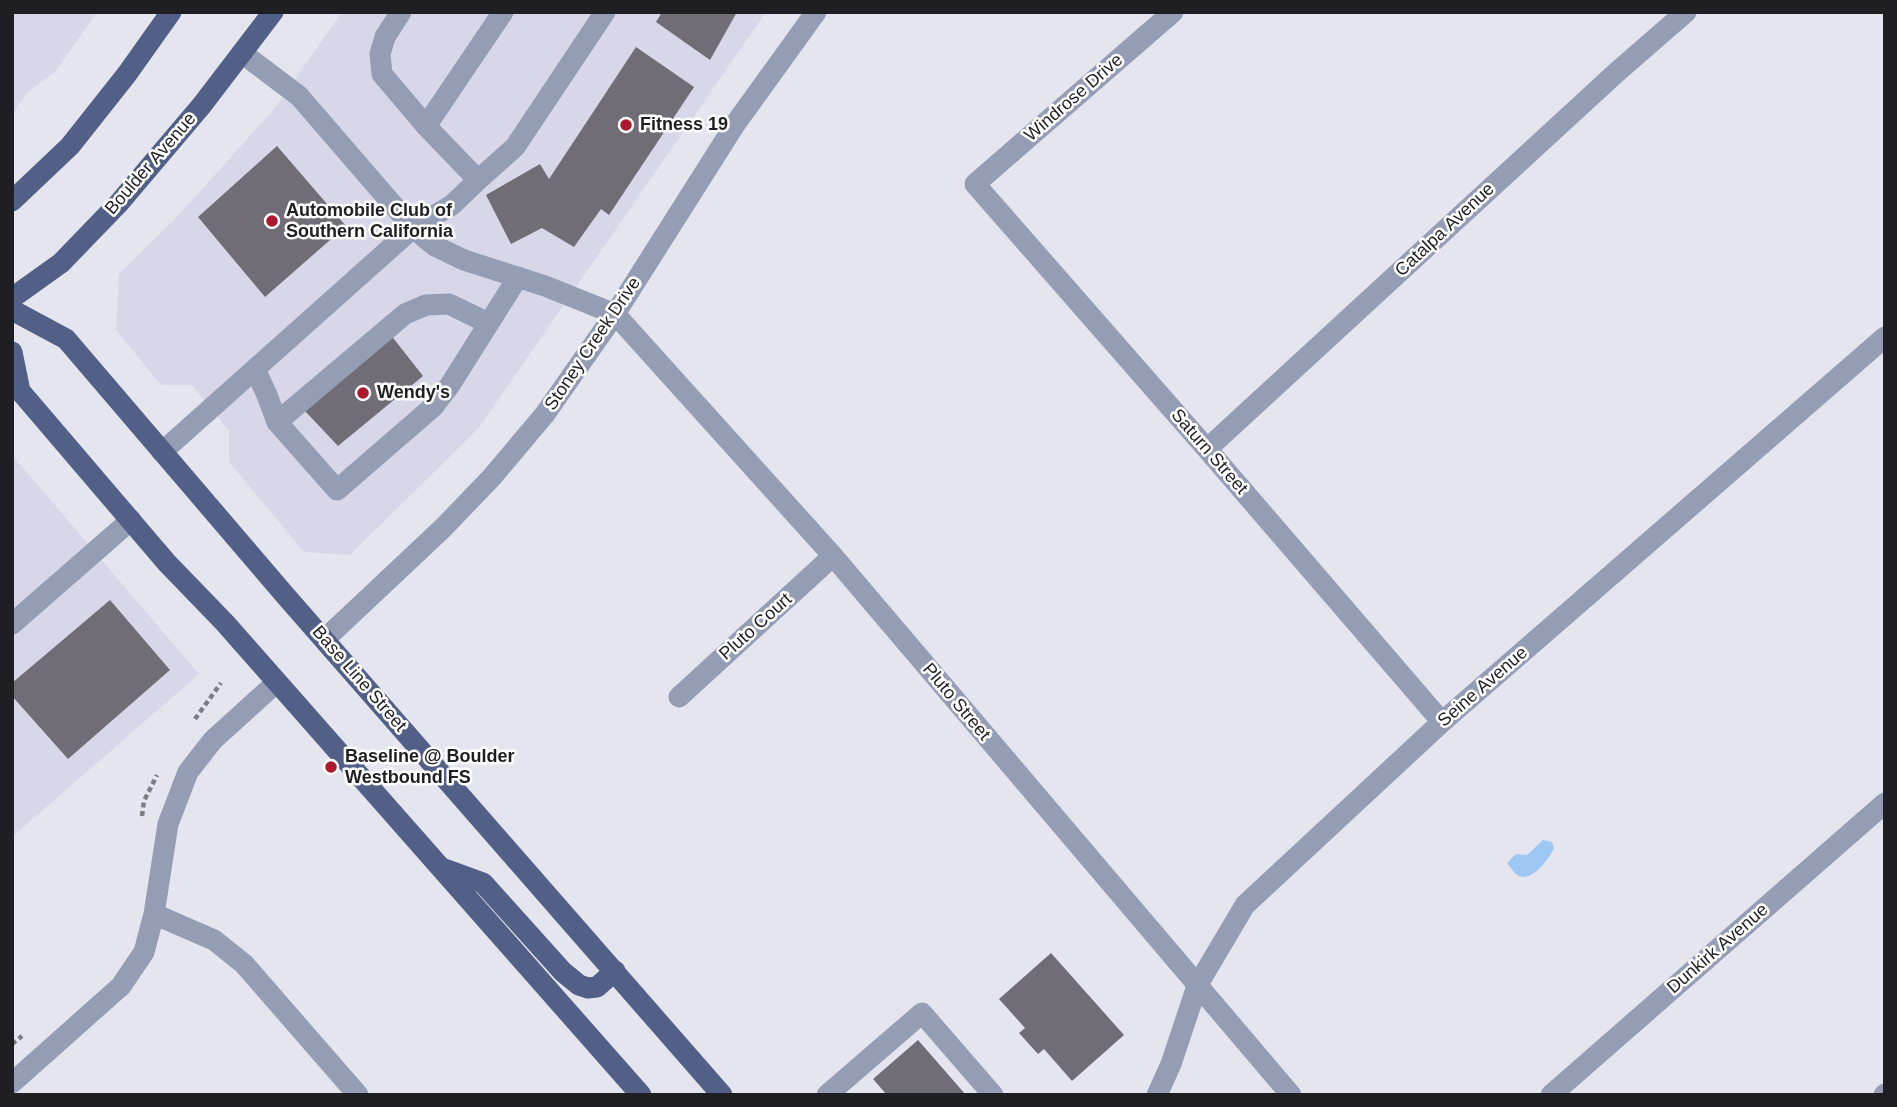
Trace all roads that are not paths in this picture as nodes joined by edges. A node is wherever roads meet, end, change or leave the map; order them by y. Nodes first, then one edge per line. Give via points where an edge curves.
1 (171, 12) edge
2 (273, 12) edge
3 (401, 12) edge
4 (503, 12) edge
5 (605, 12) edge
6 (816, 12) edge
7 (1173, 12) edge
8 (1686, 12) edge
9 (242, 53) junction
10 (426, 125) junction
11 (478, 180) junction
12 (975, 184) joint
13 (12, 201) edge
14 (413, 228) junction
15 (518, 277) junction
16 (12, 298) edge
17 (12, 310) edge
18 (615, 314) junction
19 (488, 323) junction
20 (1885, 337) edge
21 (12, 352) edge
22 (255, 369) junction
23 (277, 422) junction
24 (1207, 449) junction
25 (162, 452) junction
26 (131, 520) junction
27 (833, 556) junction
28 (12, 624) edge
29 (325, 639) junction
30 (277, 682) junction
31 (679, 697) dead end
32 (1442, 722) junction
33 (1885, 803) edge
34 (440, 868) junction
35 (154, 914) junction
36 (615, 971) junction
37 (1197, 986) junction
38 (12, 1083) edge
39 (358, 1095) edge
40 (641, 1095) edge
41 (722, 1095) edge
42 (827, 1095) edge
43 (993, 1095) edge
44 (1157, 1095) edge
45 (1291, 1095) edge
46 (1551, 1095) edge

1 - 13 main road via 70,146
2 - 9 main road, Boulder Avenue
3 - 10 street via 385,37 380,54 382,74
4 - 10 street
5 - 11 street via 515,147
6 - 18 street, Stoney Creek Drive via 736,123
7 - 12 street, Windrose Drive
8 - 24 street, Catalpa Avenue
9 - 14 street via 299,96
9 - 16 main road, Boulder Avenue via 119,203 61,263
10 - 11 street
11 - 14 street via 452,205
12 - 24 street, Saturn Street
14 - 15 street via 435,246 464,260
14 - 22 street
15 - 18 street
15 - 19 street
17 - 25 main road, Base Line Street via 66,338
18 - 27 street, Pluto Street
18 - 29 street, Stoney Creek Drive via 545,414 492,477
19 - 23 street via 449,304 426,305 405,314
19 - 23 street via 434,406 337,490
20 - 32 street, Seine Avenue
21 - 26 main road via 20,391
22 - 23 street
22 - 25 street
24 - 32 street, Saturn Street
25 - 29 main road, Base Line Street
26 - 28 street
26 - 30 main road
27 - 31 street, Pluto Court
27 - 37 street, Pluto Street
29 - 36 main road, Base Line Street
30 - 34 main road
30 - 35 street via 213,740 188,772 168,824
32 - 37 street, Seine Avenue via 1245,905
33 - 46 street, Dunkirk Avenue
34 - 36 main road via 482,883 579,985 597,987
34 - 40 main road
35 - 38 street via 144,952 121,986
35 - 39 street via 214,940 244,964
36 - 41 main road, Base Line Street
37 - 44 street, Seine Avenue
37 - 45 street, Pluto Street
42 - 43 street via 922,1013

